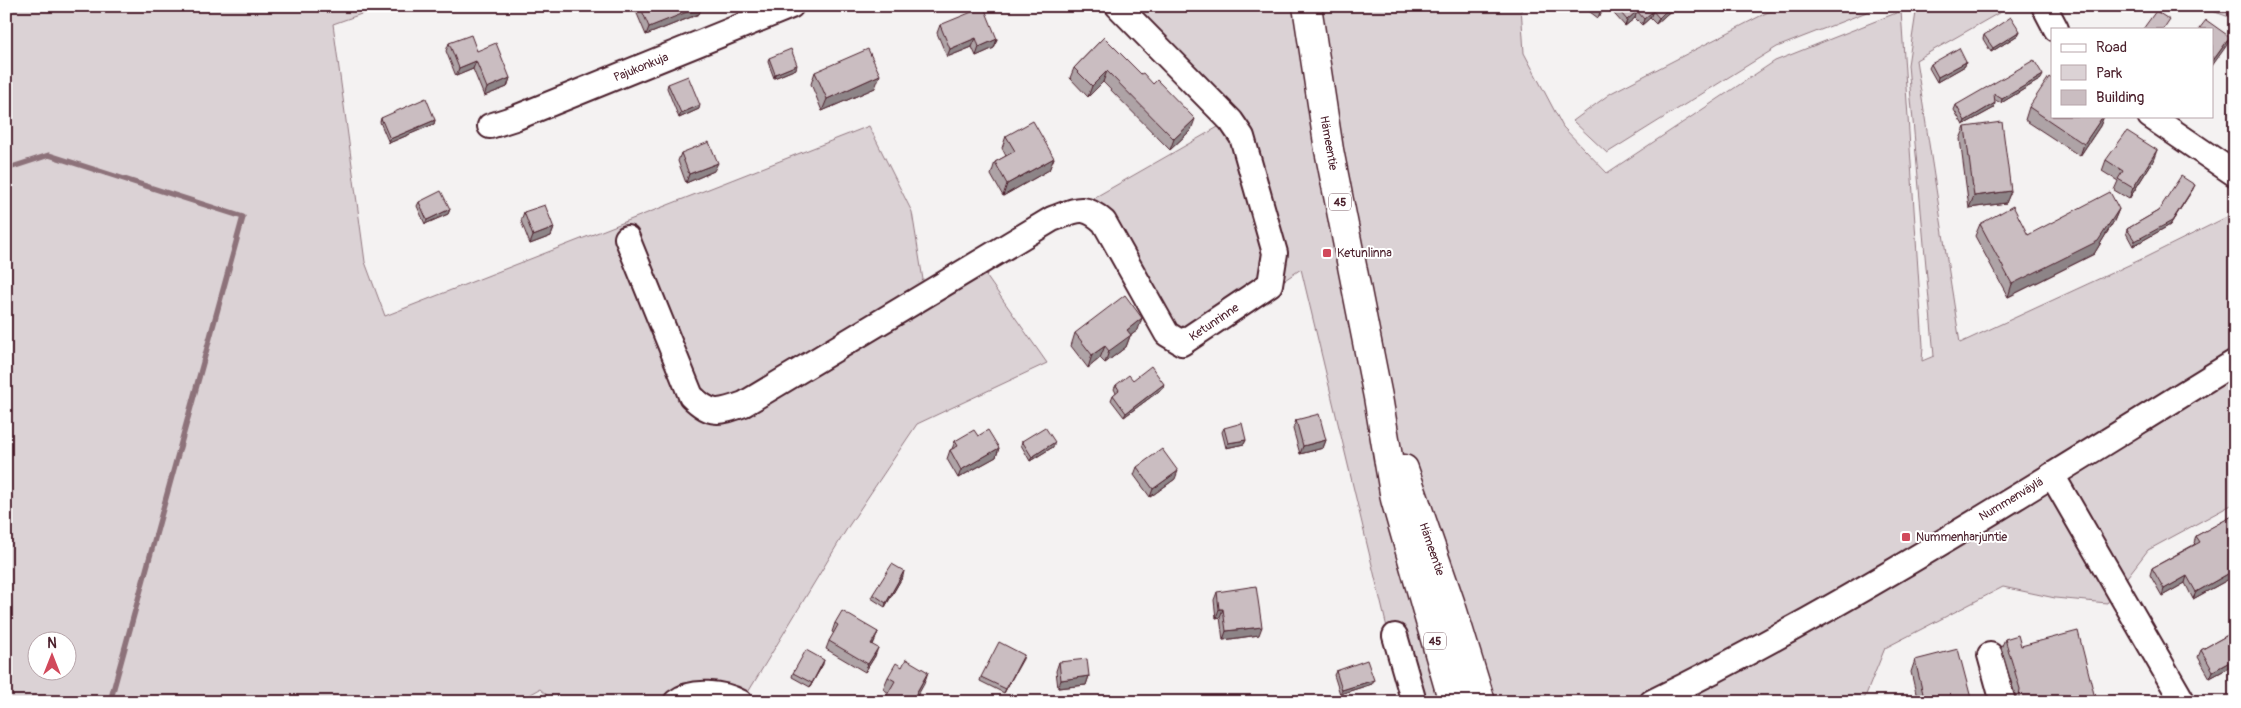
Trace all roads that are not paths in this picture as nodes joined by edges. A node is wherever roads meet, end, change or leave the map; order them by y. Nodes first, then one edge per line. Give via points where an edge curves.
1 (791, 6) edge
2 (1118, 6) edge
3 (1307, 6) edge
4 (2044, 6) edge
5 (2055, 28) edge
6 (2153, 118) edge
7 (490, 126) dead end
8 (2235, 174) edge
9 (627, 238) dead end
10 (2235, 362) edge
11 (1378, 397) junction
12 (2052, 475) junction
13 (1395, 636) dead end
14 (1990, 655) dead end
15 (676, 702) edge
16 (740, 702) edge
17 (1414, 702) edge
18 (1453, 702) edge
19 (1481, 702) edge
20 (1652, 702) edge
21 (2003, 702) edge
22 (2183, 702) edge

1 - 7 street, Pajukonkuja
2 - 9 street, Ketunrinne via 1231,121 1242,137 1275,253 1270,284 1182,343 1167,334 1104,222 1092,211 1078,210 1052,219 744,404 720,412 704,408 691,396
3 - 11 main road, Hämeentie / 45 via 1329,150
4 - 5 street
6 - 8 street
10 - 12 street, Nummenväylä
11 - 18 main road, Hämeentie / 45 via 1395,499
11 - 19 main road, Hämeentie / 45 via 1451,605
12 - 20 street, Nummenväylä via 1816,616
12 - 22 street
13 - 17 street
14 - 21 street
15 - 16 street via 685,695 727,695

